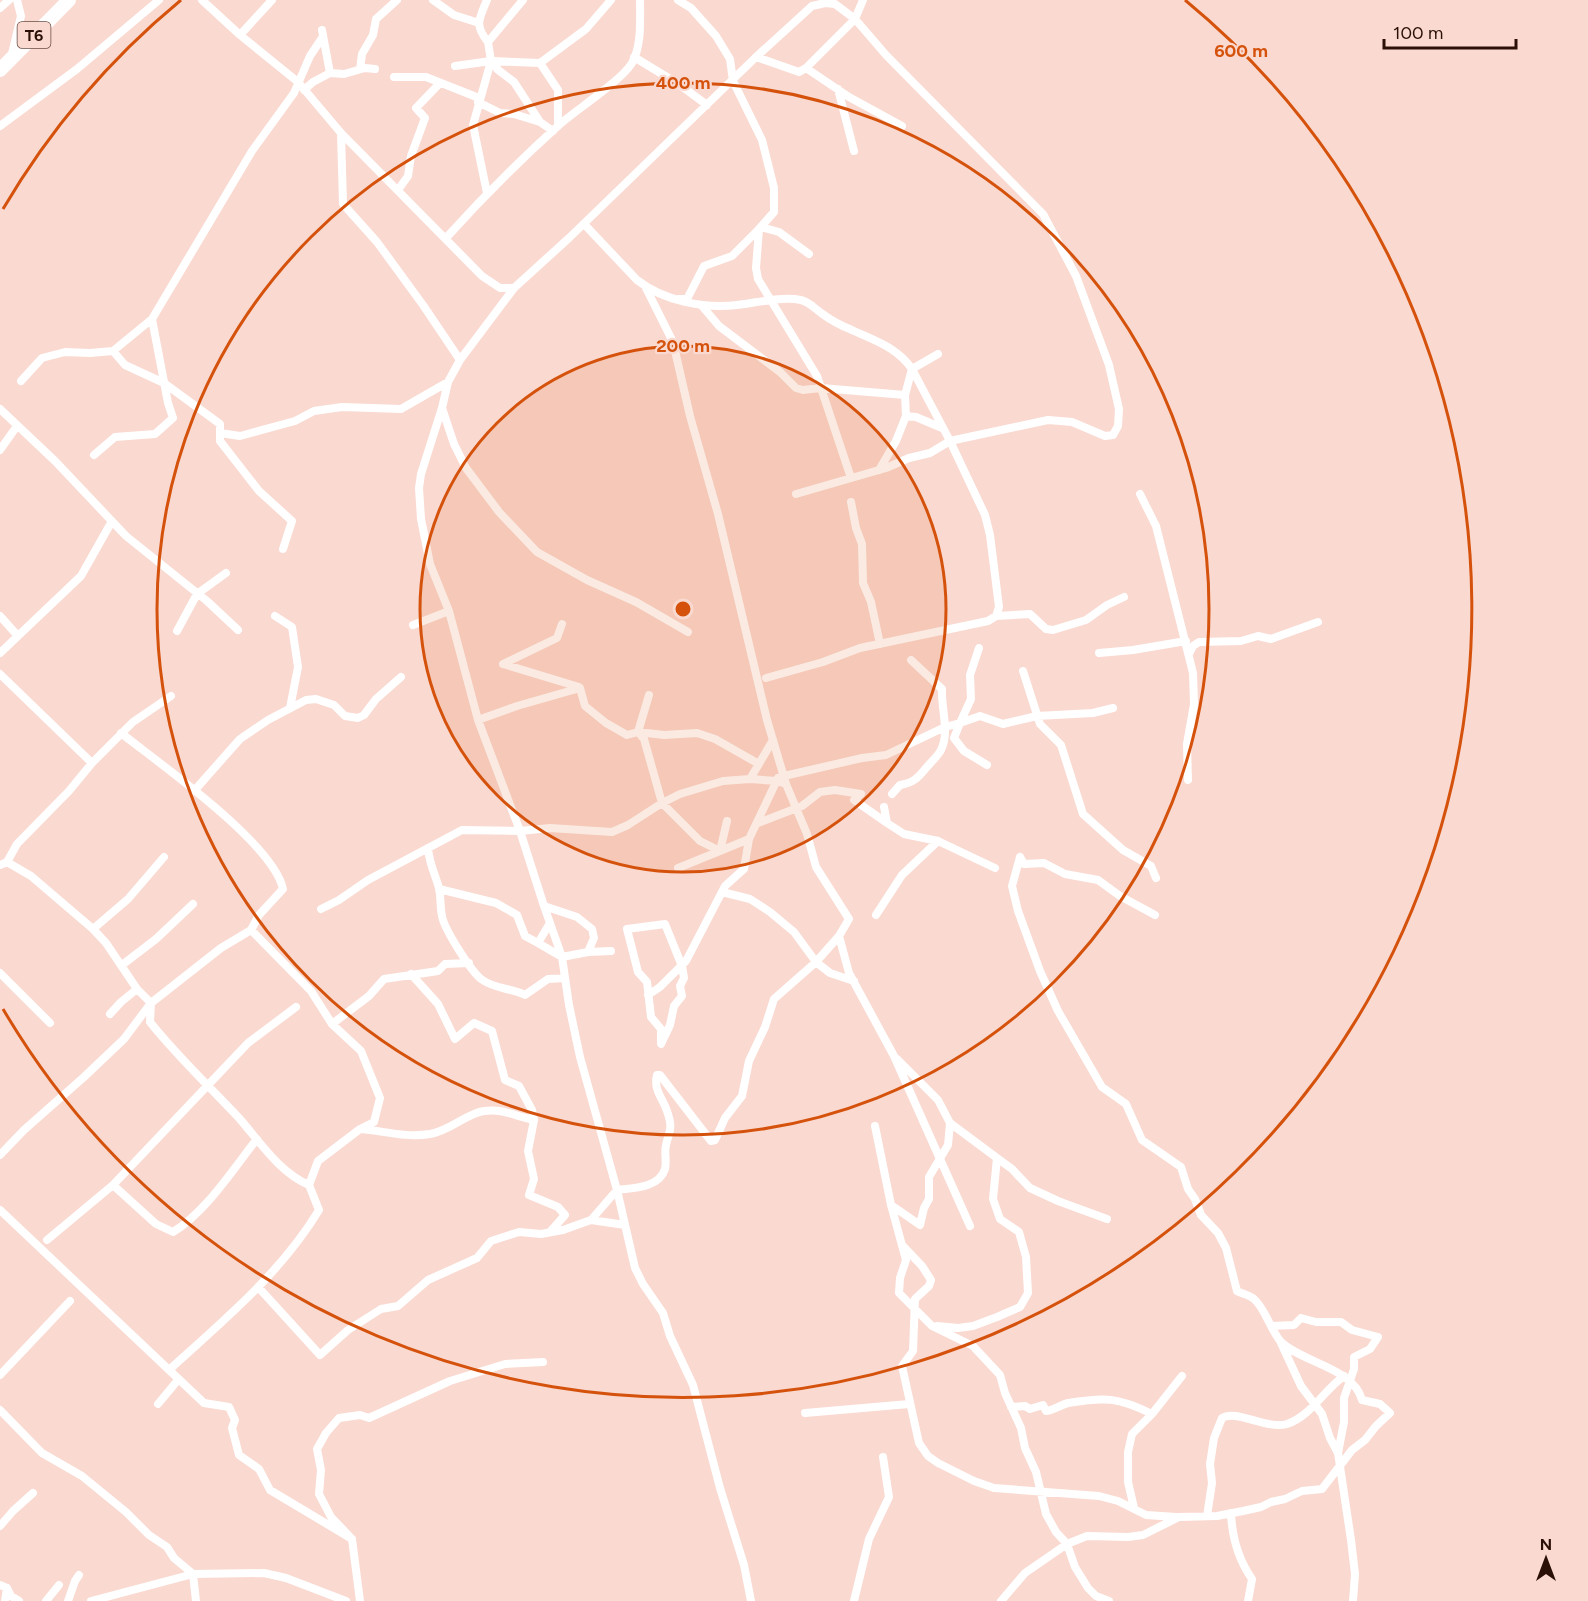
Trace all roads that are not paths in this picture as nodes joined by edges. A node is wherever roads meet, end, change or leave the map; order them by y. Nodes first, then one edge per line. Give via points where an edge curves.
1 (9, 0) edge
2 (17, 0) edge
3 (69, 0) edge
4 (159, 0) edge
5 (202, 0) edge
6 (272, 0) edge
7 (397, 0) edge
8 (432, 0) edge
9 (486, 0) edge
10 (523, 0) edge
11 (611, 0) edge
12 (640, 0) edge
13 (678, 0) edge
14 (863, 0) edge
15 (810, 3) edge
16 (0, 8) edge
17 (855, 19) junction
18 (479, 23) junction
19 (240, 35) junction
20 (488, 42) junction
21 (634, 57) junction
22 (756, 57) junction
23 (11, 59) junction
24 (493, 61) junction
25 (540, 63) junction
26 (455, 66) dead end
27 (807, 68) junction
28 (360, 69) junction
29 (375, 69) dead end
30 (0, 70) edge
31 (330, 74) junction
32 (394, 77) dead end
33 (733, 81) junction
34 (298, 82) junction
35 (440, 83) junction
36 (838, 89) junction
37 (304, 90) junction
38 (478, 100) junction
39 (707, 105) junction
40 (540, 122) junction
41 (0, 126) edge
42 (902, 126) dead end
43 (556, 128) junction
44 (341, 133) junction
45 (854, 151) dead end
46 (398, 190) junction
47 (487, 193) junction
48 (584, 224) junction
49 (760, 228) junction
50 (446, 238) junction
51 (809, 254) dead end
52 (645, 286) junction
53 (514, 288) junction
54 (675, 298) junction
55 (772, 300) junction
56 (702, 306) junction
57 (152, 319) junction
58 (113, 351) junction
59 (938, 354) dead end
60 (460, 360) junction
61 (912, 369) junction
62 (21, 381) dead end
63 (448, 382) junction
64 (164, 383) junction
65 (821, 388) junction
66 (905, 395) junction
67 (442, 408) junction
68 (0, 409) edge
69 (906, 416) junction
70 (17, 426) junction
71 (942, 428) junction
72 (220, 433) junction
73 (950, 441) junction
74 (0, 450) edge
75 (94, 455) dead end
76 (879, 470) junction
77 (851, 478) junction
78 (796, 494) dead end
79 (1140, 494) dead end
80 (851, 502) dead end
81 (112, 521) junction
82 (283, 549) dead end
83 (226, 573) dead end
84 (197, 594) junction
85 (1124, 597) dead end
86 (449, 611) junction
87 (0, 616) edge
88 (275, 616) dead end
89 (996, 616) junction
90 (1318, 622) dead end
91 (562, 624) dead end
92 (412, 625) dead end
93 (238, 630) dead end
94 (177, 631) dead end
95 (688, 632) dead end
96 (18, 636) junction
97 (1186, 641) junction
98 (880, 644) junction
99 (979, 648) dead end
100 (0, 653) edge
101 (1099, 653) dead end
102 (1189, 656) junction
103 (911, 660) dead end
104 (1023, 671) dead end
105 (0, 674) edge
106 (402, 677) dead end
107 (766, 678) dead end
108 (580, 687) junction
109 (294, 688) junction
110 (649, 695) dead end
111 (171, 696) dead end
112 (306, 700) junction
113 (290, 708) junction
114 (1113, 708) dead end
115 (1037, 716) junction
116 (478, 720) junction
117 (960, 723) junction
118 (945, 727) junction
119 (638, 732) junction
120 (121, 733) junction
121 (773, 740) junction
122 (92, 763) junction
123 (759, 764) junction
124 (987, 765) dead end
125 (782, 777) junction
126 (750, 779) junction
127 (1188, 780) dead end
128 (194, 791) junction
129 (892, 794) dead end
130 (662, 803) junction
131 (884, 807) dead end
132 (795, 808) junction
133 (727, 821) dead end
134 (758, 823) junction
135 (886, 823) junction
136 (520, 831) junction
137 (749, 839) junction
138 (938, 841) junction
139 (428, 848) junction
140 (720, 851) junction
141 (164, 857) dead end
142 (4, 863) edge
143 (678, 868) dead end
144 (995, 868) dead end
145 (1156, 878) dead end
146 (439, 890) junction
147 (722, 892) junction
148 (193, 904) dead end
149 (544, 906) junction
150 (321, 909) dead end
151 (876, 915) dead end
152 (1155, 915) dead end
153 (550, 923) junction
154 (93, 929) junction
155 (251, 930) junction
156 (839, 936) junction
157 (538, 943) junction
158 (611, 951) dead end
159 (588, 952) junction
160 (562, 957) junction
161 (816, 962) junction
162 (469, 963) junction
163 (122, 965) junction
164 (682, 966) junction
165 (0, 973) edge
166 (411, 974) junction
167 (565, 978) junction
168 (854, 981) junction
169 (137, 989) junction
170 (648, 995) junction
171 (151, 1003) junction
172 (296, 1007) dead end
173 (110, 1014) dead end
174 (50, 1023) dead end
175 (332, 1024) junction
176 (894, 1056) junction
177 (208, 1086) junction
178 (534, 1120) junction
179 (950, 1123) junction
180 (875, 1126) dead end
181 (360, 1129) junction
182 (257, 1139) junction
183 (0, 1155) edge
184 (939, 1158) junction
185 (997, 1158) junction
186 (113, 1185) junction
187 (309, 1185) junction
188 (617, 1190) junction
189 (891, 1206) junction
190 (0, 1210) edge
191 (1107, 1219) dead end
192 (591, 1220) junction
193 (625, 1225) junction
194 (970, 1226) dead end
195 (550, 1232) junction
196 (46, 1240) dead end
197 (900, 1243) junction
198 (259, 1288) junction
199 (70, 1301) dead end
200 (914, 1306) junction
201 (932, 1326) junction
202 (1272, 1326) junction
203 (1281, 1341) junction
204 (543, 1362) dead end
205 (169, 1370) junction
206 (0, 1375) edge
207 (1182, 1376) dead end
208 (1347, 1379) junction
209 (178, 1380) junction
210 (158, 1404) dead end
211 (909, 1404) junction
212 (1316, 1404) junction
213 (1011, 1407) junction
214 (0, 1410) edge
215 (805, 1413) dead end
216 (1152, 1414) junction
217 (1338, 1453) junction
218 (883, 1457) dead end
219 (1339, 1467) junction
220 (33, 1493) dead end
221 (1039, 1493) junction
222 (1134, 1508) junction
223 (1231, 1513) junction
224 (1208, 1516) junction
225 (1179, 1517) junction
226 (0, 1526) edge
227 (352, 1539) junction
228 (1067, 1544) junction
229 (194, 1574) junction
230 (79, 1575) dead end
231 (59, 1585) dead end
232 (3, 1586) edge
233 (116, 1598) edge
234 (5, 1601) edge
235 (19, 1601) edge
236 (46, 1601) edge
237 (68, 1601) edge
238 (91, 1601) edge
239 (196, 1601) edge
240 (346, 1601) edge
241 (360, 1601) edge
242 (752, 1601) edge
243 (854, 1601) edge
244 (1001, 1601) edge
245 (1109, 1601) edge
246 (1248, 1601) edge
247 (1353, 1601) edge

1 - 16 street
2 - 23 street via 21,16
3 - 23 highway, T6
4 - 41 street via 77,69
5 - 19 street
6 - 19 street
7 - 28 street via 376,19
8 - 18 street via 454,15
9 - 18 street
10 - 20 street
11 - 25 street via 586,29
12 - 21 street via 640,34
13 - 33 street via 691,8 716,36 730,59
14 - 17 street
15 - 17 street via 835,4
15 - 22 street
17 - 27 street
17 - 73 street via 886,56 1043,214 1076,276 1109,365 1119,409 1118,426 1112,436 1072,422 1048,420
18 - 20 street via 479,31
19 - 34 street
20 - 24 street
21 - 39 street
21 - 43 street via 621,75
22 - 27 street via 799,72
22 - 33 street
23 - 30 highway, T6
24 - 25 street
24 - 26 street
24 - 38 street
24 - 40 street via 514,82
25 - 43 street via 558,90
27 - 36 street
28 - 29 street
28 - 31 street
31 - 34 street via 322,34
31 - 37 street
32 - 35 street via 426,77
33 - 39 street
33 - 49 street via 762,140 774,188 774,212
34 - 37 street
34 - 57 street
35 - 38 street
35 - 46 street via 416,108 425,118 408,176
36 - 42 street
36 - 45 street
37 - 44 street
38 - 40 street via 500,113
38 - 47 street via 473,128
39 - 48 street
40 - 43 street
43 - 47 street
44 - 46 street
44 - 60 street via 343,204 377,242
46 - 50 street
47 - 50 street
48 - 52 street
48 - 53 street
49 - 51 street via 779,232
49 - 54 street via 732,256 704,266 687,298
49 - 55 street via 756,268 758,279
50 - 53 street via 482,276 500,288
52 - 54 street
52 - 121 street via 673,342
53 - 60 street
54 - 56 street
55 - 56 street
55 - 61 street via 806,302 840,325 885,344
55 - 65 street
56 - 65 street via 719,326 780,372 791,385 803,390
57 - 58 street
57 - 64 street
58 - 62 street via 65,352 42,357
58 - 64 street via 125,365
59 - 61 street
60 - 63 street
61 - 66 street
61 - 71 street
63 - 67 street
63 - 72 street via 402,409 342,407 314,411 295,421 240,436
64 - 72 street via 220,424
64 - 75 street via 173,418 155,434 115,437
65 - 66 street
65 - 77 street
66 - 69 street
67 - 86 street via 422,474 419,504 430,564
67 - 95 street via 466,468 499,512 537,552
68 - 70 street
69 - 71 street
69 - 76 street
70 - 74 street
70 - 81 street
71 - 73 street
72 - 82 street via 220,441 259,491 292,521
73 - 76 street via 930,453
73 - 89 street via 985,515 1000,601
76 - 77 street
77 - 78 street
79 - 97 street via 1156,526
80 - 98 street via 862,544 863,584
81 - 84 street
81 - 96 street via 81,576
83 - 84 street
84 - 93 street
84 - 94 street
85 - 89 street via 1086,620 1049,630 1030,614
86 - 92 street
86 - 116 street
87 - 96 street
88 - 109 street via 292,627 298,667
89 - 98 street
90 - 102 street via 1271,639 1258,636 1241,641 1199,642
91 - 108 street via 557,638 503,664
96 - 100 street
97 - 101 street
97 - 102 street
98 - 107 street
99 - 117 street via 970,675 971,699
102 - 127 street via 1194,704 1187,744
103 - 118 street via 942,689
104 - 115 street
105 - 122 street
106 - 112 street via 358,718 345,716 334,705
108 - 116 street
108 - 119 street via 585,706 606,723 627,735
109 - 112 street
109 - 113 street
110 - 119 street
111 - 120 street
112 - 113 street
113 - 128 street via 240,739
114 - 115 street
115 - 117 street via 1003,724 980,716
115 - 145 street via 1061,745 1083,814 1123,850 1151,866
116 - 136 street
117 - 118 street
117 - 124 street via 954,738 964,752
118 - 125 street via 886,755
118 - 129 street via 941,752 912,783 900,785
119 - 123 street via 697,733 716,739
119 - 130 street via 644,739
120 - 122 street
120 - 128 street
121 - 123 street
121 - 125 street
122 - 142 street
123 - 126 street
125 - 126 street
125 - 132 street
125 - 134 street
126 - 130 street via 723,781
128 - 155 street via 247,837 281,879 283,889
130 - 136 street via 612,832 550,828
130 - 140 street via 700,841
131 - 135 street
132 - 134 street
132 - 135 street via 820,792 854,791 861,794 854,800
132 - 156 street via 818,873 849,919
133 - 140 street
134 - 137 street
135 - 138 street via 904,834
136 - 139 street via 466,830
136 - 149 street
137 - 140 street
137 - 147 street via 744,869
138 - 144 street
138 - 151 street via 902,875
139 - 146 street via 429,864
139 - 150 street
140 - 143 street
141 - 154 street via 128,899
142 - 154 street via 31,876
146 - 157 street via 496,903 517,915 525,936
146 - 162 street via 442,918
147 - 161 street via 750,899 770,912 794,932
147 - 164 street
148 - 163 street
149 - 153 street
149 - 159 street via 571,915 592,929 594,938
152 - 202 street via 1098,880 1065,874 1044,863 1024,864 1020,857 1012,886 1018,911 1058,1011 1102,1087 1126,1104 1142,1140 1181,1167 1201,1215 1226,1248 1237,1291 1255,1299
153 - 157 street
153 - 160 street
154 - 163 street
155 - 171 street via 221,948
155 - 175 street via 311,991
156 - 161 street
156 - 168 street
157 - 160 street
158 - 159 street
159 - 160 street
160 - 167 street
161 - 168 street via 830,973
161 - 188 street via 772,1001 768,1021 749,1061 742,1096 725,1118 716,1140 711,1140 657,1075 656,1088 671,1129 664,1171 650,1184
162 - 166 street via 445,964 438,971
162 - 167 street via 481,979 525,995 548,979
163 - 169 street
164 - 170 street
164 - 170 street via 682,996 674,1006 661,1044 661,1029 651,1017
164 - 170 street via 665,924 627,929
165 - 174 street
166 - 175 street via 384,979 369,996
166 - 178 street via 438,1004 454,1040 474,1023 492,1031 506,1080 519,1086
167 - 188 street via 580,1058
168 - 176 street
169 - 171 street
169 - 173 street
171 - 177 street via 150,1022
171 - 183 street via 124,1039
172 - 177 street via 248,1043
175 - 181 street via 361,1051 380,1098 374,1122
176 - 179 street via 938,1100
176 - 184 street
177 - 182 street
177 - 186 street
178 - 181 street via 503,1110 482,1111 429,1134 405,1136
178 - 195 street via 528,1150 534,1179 529,1195 558,1207 565,1215
179 - 184 street via 949,1141
179 - 185 street
180 - 189 street
181 - 187 street via 318,1161
182 - 186 street via 215,1193 173,1232 156,1224
182 - 187 street via 294,1179
184 - 189 street via 929,1177 929,1199 921,1225
184 - 194 street
185 - 191 street via 1030,1188
185 - 201 street via 993,1198 1000,1219 1018,1232 1026,1257 1028,1293 1020,1307 973,1326
186 - 196 street
187 - 198 street via 319,1210 307,1231
188 - 192 street
188 - 193 street
189 - 197 street
190 - 205 street
192 - 193 street
192 - 195 street
193 - 242 street via 636,1272 663,1313 693,1385
195 - 198 street via 519,1232 491,1241 477,1258 428,1280 398,1306 381,1309 348,1330 320,1355
197 - 200 street via 906,1260 899,1293
197 - 200 street via 931,1280
198 - 205 street
199 - 206 street
200 - 201 street
200 - 211 street via 913,1351 902,1366
201 - 213 street via 978,1350 1000,1375
202 - 203 street
202 - 208 street via 1294,1325 1301,1318 1341,1322 1352,1330 1377,1337 1370,1349 1354,1357 1354,1369
203 - 208 street
203 - 212 street via 1301,1386
204 - 227 street via 505,1364 450,1381 369,1418 360,1414 339,1418 317,1449 321,1470 319,1494 331,1517
205 - 209 street
207 - 216 street
208 - 212 street via 1332,1384
208 - 217 street
208 - 219 street via 1360,1392 1362,1400 1380,1404 1390,1413
209 - 210 street
209 - 227 street via 204,1403 229,1407 235,1420 232,1428 239,1455 259,1469 270,1490
211 - 215 street
211 - 221 street via 919,1443 933,1460 994,1488
212 - 217 street
212 - 224 street via 1280,1426 1229,1415 1222,1418 1210,1464
213 - 216 street via 1030,1409 1043,1404 1046,1411 1064,1404 1118,1399
213 - 221 street via 1036,1472
214 - 229 street via 42,1453 82,1476
216 - 222 street via 1132,1434 1128,1452 1128,1482
217 - 219 street
218 - 243 street via 889,1497 869,1539
219 - 223 street via 1320,1490 1302,1491 1261,1507
219 - 247 street via 1355,1574
220 - 226 street
221 - 222 street via 1100,1496
221 - 228 street via 1050,1524
222 - 225 street via 1146,1515
223 - 224 street
223 - 246 street via 1232,1536 1252,1579
224 - 225 street
225 - 228 street via 1143,1536 1090,1535
227 - 241 street
228 - 244 street via 1025,1573
228 - 245 street via 1088,1588
229 - 233 street
229 - 239 street
229 - 240 street via 273,1574
230 - 237 street
231 - 236 street
232 - 234 street
232 - 235 street
233 - 238 street

